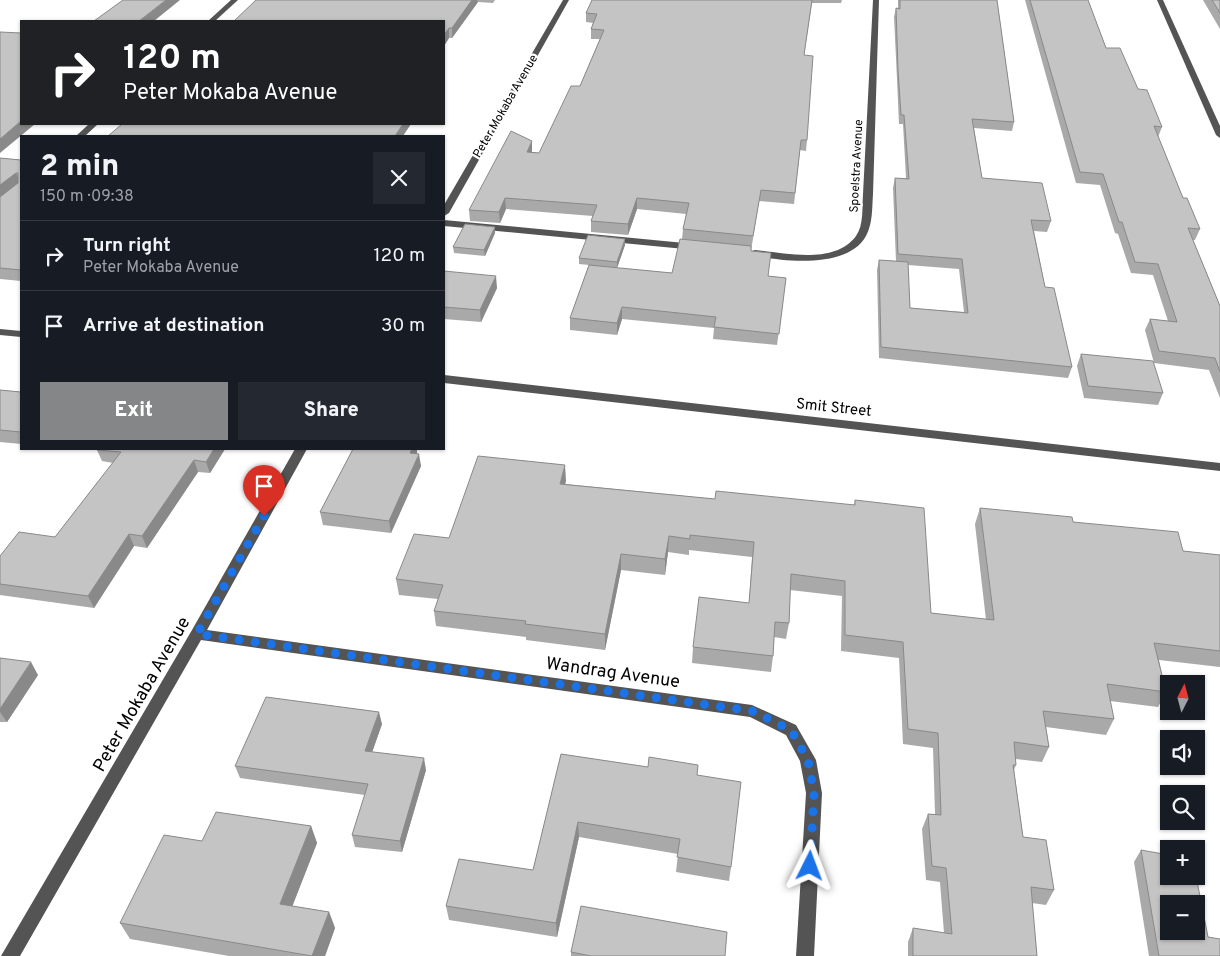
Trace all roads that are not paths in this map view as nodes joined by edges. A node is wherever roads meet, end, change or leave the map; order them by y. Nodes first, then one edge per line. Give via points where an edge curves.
1 (236, 0) edge
2 (566, 0) edge
3 (876, 0) edge
4 (1160, 0) edge
5 (212, 20) edge
6 (93, 125) edge
7 (81, 135) edge
8 (1220, 135) edge
9 (445, 211) edge
10 (445, 223) edge
11 (701, 248) edge
12 (741, 252) edge
13 (0, 332) edge
14 (20, 334) edge
15 (445, 379) edge
16 (300, 450) edge
17 (1220, 467) edge
18 (197, 634) junction
19 (10, 956) edge
20 (805, 956) edge

1 - 5 street
2 - 9 street, Peter Mokaba Avenue
3 - 12 street, Spoelstra Avenue via 866,217 860,238 845,251 818,258
4 - 8 street
6 - 7 street
10 - 11 street
13 - 14 street
15 - 17 street, Smit Street
16 - 18 street, Peter Mokaba Avenue
18 - 19 street, Peter Mokaba Avenue
18 - 20 street, Wandrag Avenue via 752,711 791,730 808,760 814,793

